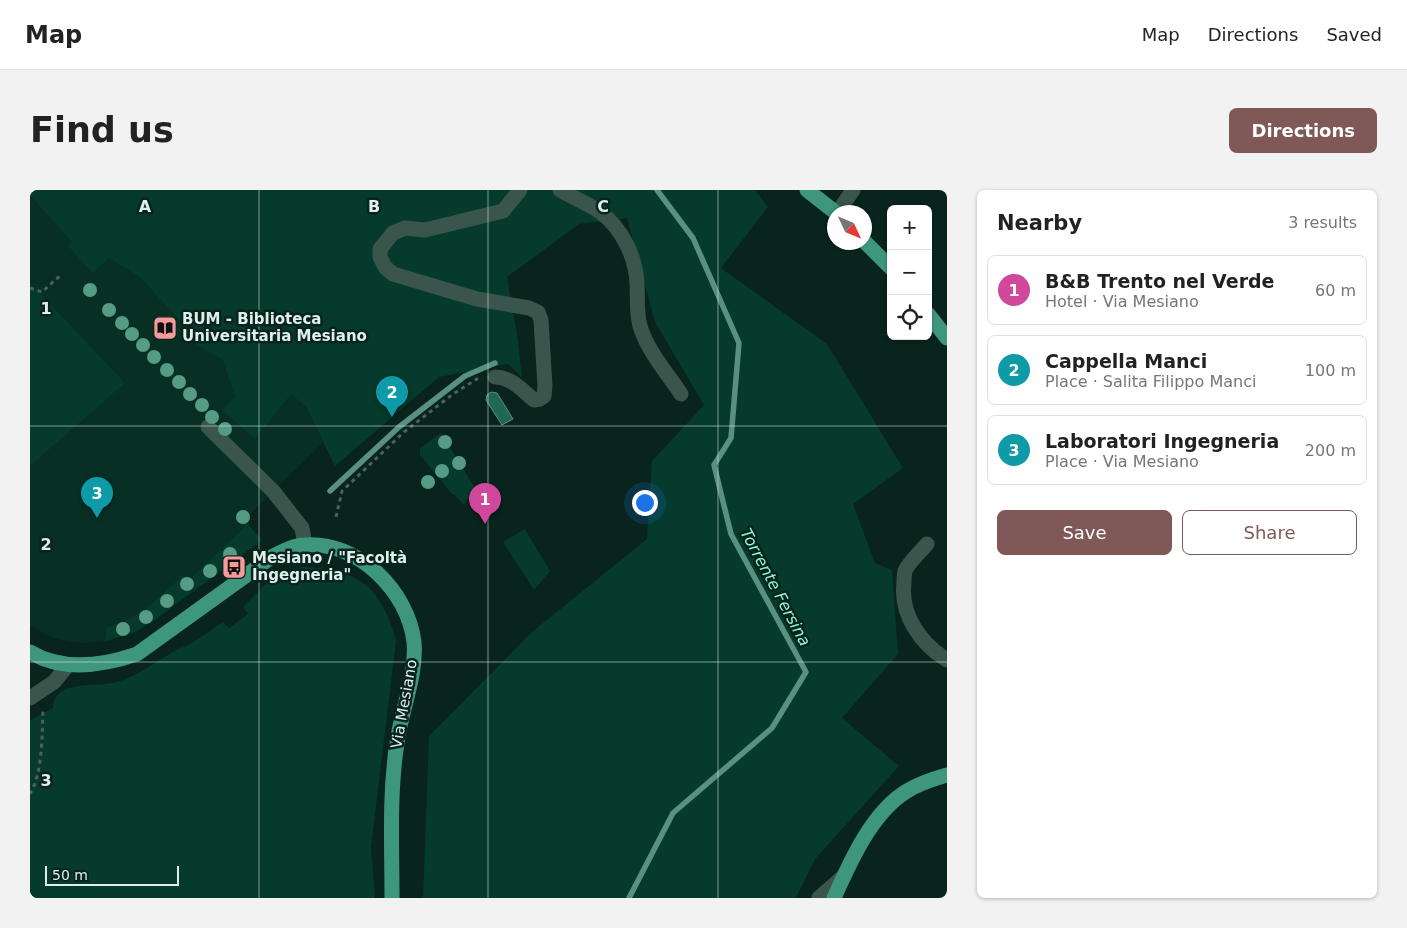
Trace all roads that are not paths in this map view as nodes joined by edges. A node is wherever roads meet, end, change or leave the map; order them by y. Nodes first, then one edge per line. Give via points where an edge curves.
1 (520, 190) edge
2 (560, 190) edge
3 (807, 190) edge
4 (853, 190) edge
5 (827, 205) edge
6 (841, 205) edge
7 (872, 249) edge
8 (887, 264) edge
9 (932, 319) edge
10 (947, 338) edge
11 (495, 377) road end
12 (681, 394) dead end
13 (208, 427) dead end
14 (927, 544) dead end
15 (305, 545) junction
16 (30, 652) edge
17 (947, 660) edge
18 (68, 665) junction
19 (30, 698) edge
20 (947, 775) edge
21 (844, 876) junction
22 (392, 898) edge
23 (819, 898) edge
24 (834, 898) edge

1 - 11 street via 502,211 425,230 405,228 393,233 380,249 380,258 393,274 476,299 538,312 542,320 544,396 534,400 511,380
2 - 12 street via 600,211 620,233 630,250 637,283 639,324 645,340
3 - 5 main road
4 - 6 street
7 - 8 main road
9 - 10 main road
13 - 15 street via 273,492 302,528
14 - 17 street via 905,571 902,594 908,617 918,634 933,651
15 - 18 main road, Via Mesiano via 273,556 137,654 116,661
15 - 22 main road, Via Mesiano via 328,547 348,554 380,575 403,607 414,642 414,666 392,778
16 - 18 main road, Via Mesiano
18 - 19 street via 54,682
20 - 21 main road via 917,785 888,806 857,850
21 - 23 street
21 - 24 main road

